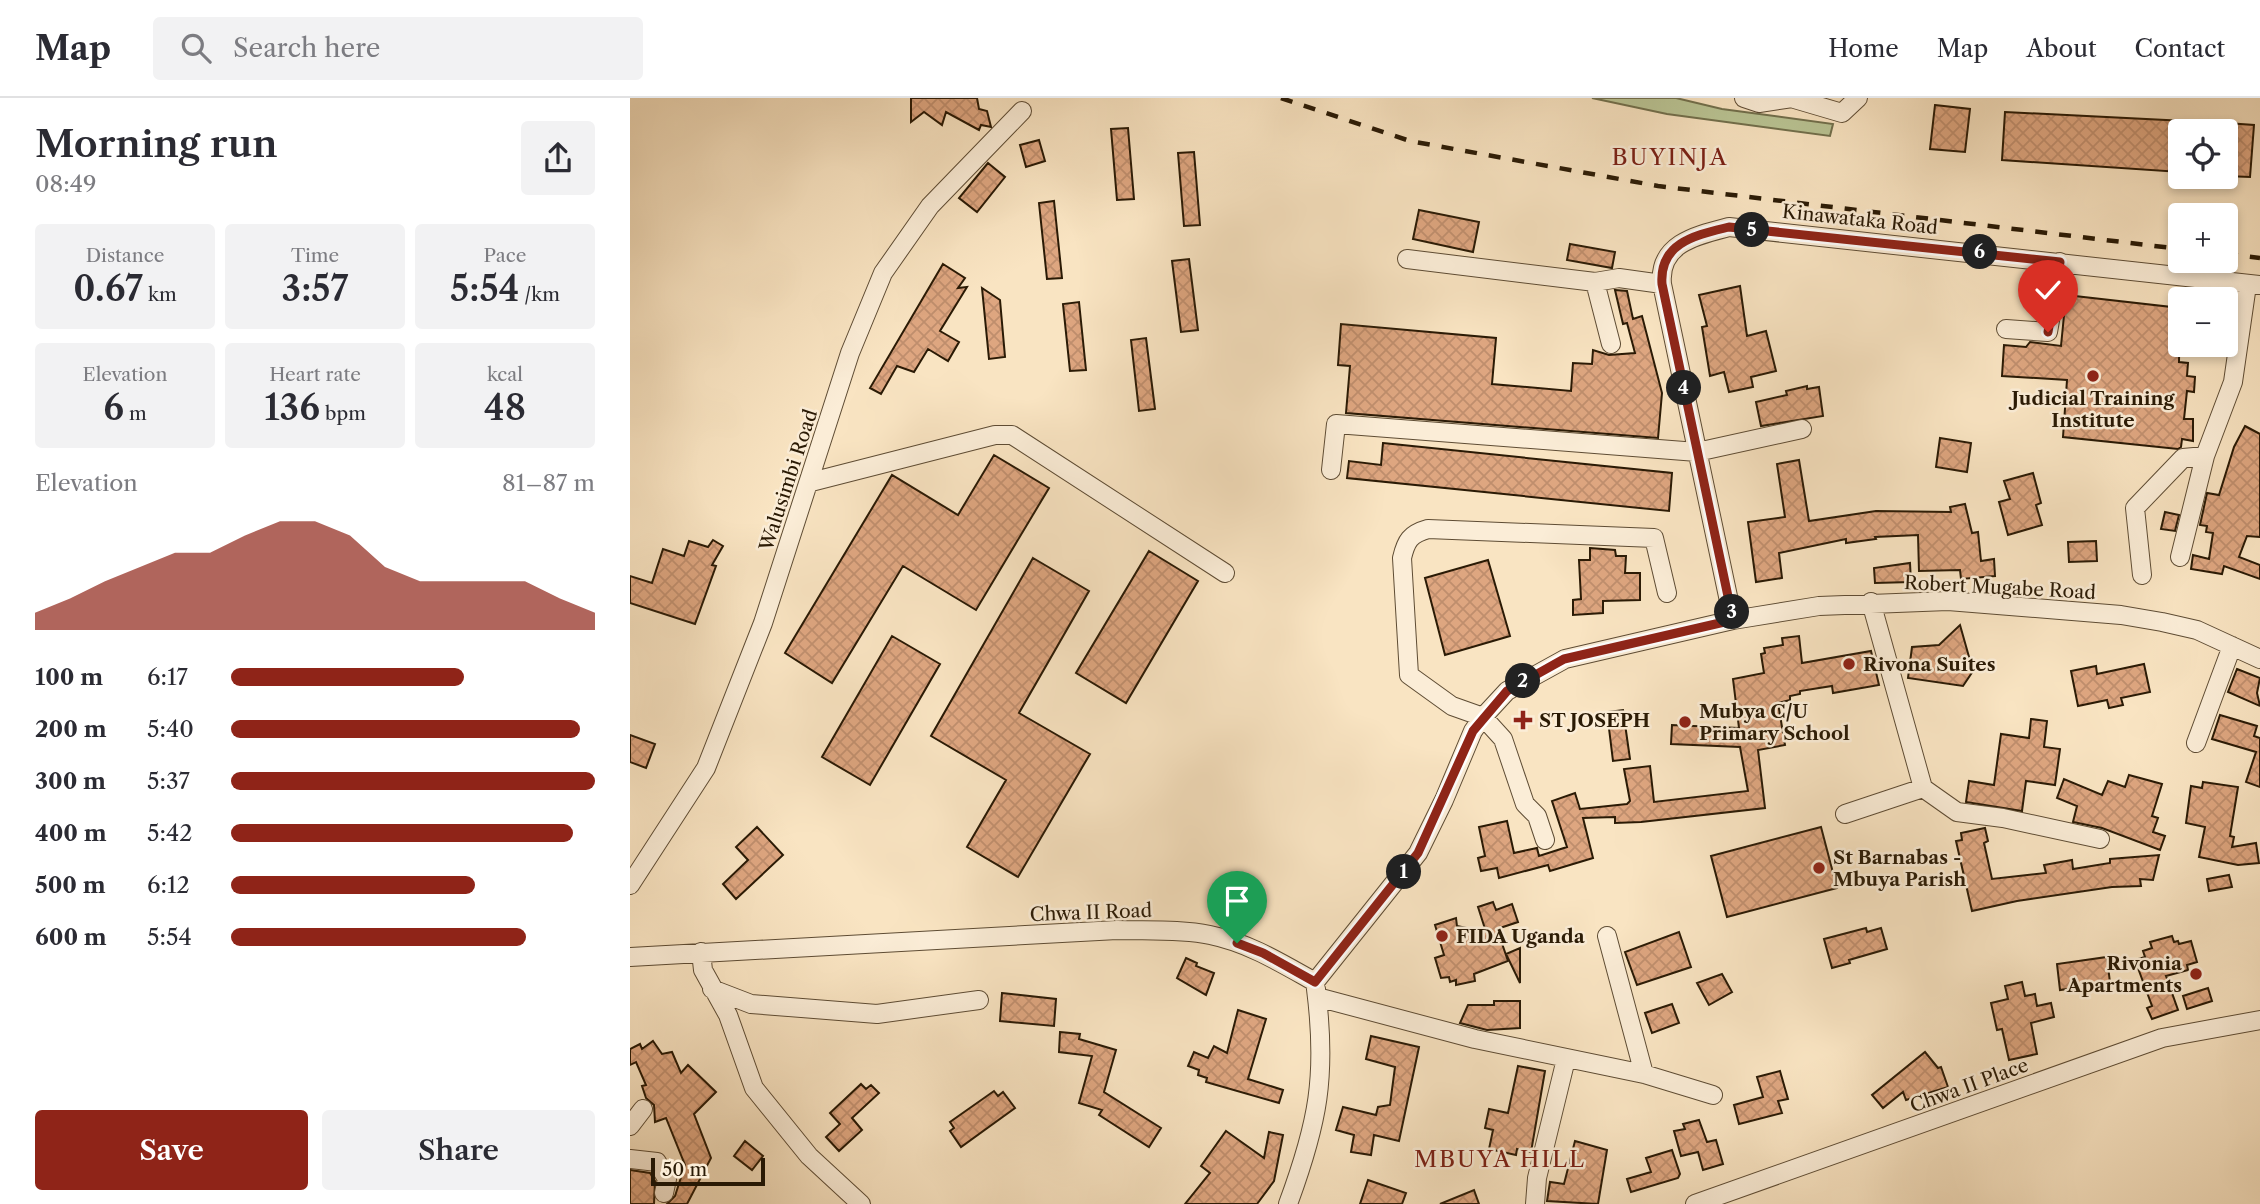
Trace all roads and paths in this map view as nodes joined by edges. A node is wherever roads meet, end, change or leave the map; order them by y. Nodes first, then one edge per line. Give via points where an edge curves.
1 (1744, 98) edge
2 (1792, 98) edge
3 (1858, 98) edge
4 (1022, 111) dead end
5 (1407, 259) dead end
6 (2060, 262) junction
7 (1595, 282) junction
8 (1662, 284) junction
9 (2253, 285) edge
10 (2007, 329) dead end
11 (1611, 344) dead end
12 (1802, 429) dead end
13 (1698, 452) junction
14 (2205, 456) junction
15 (1331, 470) dead end
16 (811, 482) junction
17 (2180, 557) dead end
18 (1225, 573) dead end
19 (2142, 575) dead end
20 (1667, 593) dead end
21 (1871, 602) junction
22 (1733, 620) junction
23 (2232, 646) junction
24 (2260, 660) edge
25 (1483, 717) junction
26 (2196, 744) dead end
27 (1923, 788) junction
28 (1844, 814) dead end
29 (2100, 839) dead end
30 (1545, 840) dead end
31 (630, 885) edge
32 (1607, 936) dead end
33 (701, 951) junction
34 (630, 957) edge
35 (712, 989) junction
36 (1316, 989) junction
37 (979, 1000) dead end
38 (2260, 1020) edge
39 (1566, 1059) junction
40 (1644, 1074) junction
41 (1713, 1095) dead end
42 (643, 1110) dead end
43 (630, 1126) edge
44 (630, 1159) edge
45 (664, 1193) dead end
46 (861, 1204) edge
47 (1288, 1204) edge
48 (1535, 1204) edge
49 (1695, 1204) edge

1 - 2 street via 1759,103
2 - 3 street via 1842,113
4 - 16 street, Walusimbi Road via 930,206 883,273 850,353
5 - 7 street
6 - 8 street, Kinawataka Road via 1729,227 1677,243 1667,257
6 - 9 street, Kinawataka Road
6 - 10 street via 2048,332
7 - 8 street via 1619,278
7 - 11 street
8 - 13 street, Kinawataka Road
9 - 14 street via 2233,382
12 - 13 street
13 - 15 street via 1336,424
13 - 22 street, Kinawataka Road
14 - 17 street
14 - 19 street via 2183,458 2135,508
16 - 18 street via 996,435 1012,435
16 - 31 street, Walusimbi Road via 763,623 706,768
20 - 25 street via 1654,538 1428,529 1415,533 1406,542 1402,558 1409,675 1452,706
21 - 22 street, Robert Mugabe Road
21 - 23 street, Robert Mugabe Road via 1948,601 2120,615 2197,630
21 - 27 street
22 - 25 street, Robert Mugabe Road via 1564,659 1507,691
23 - 24 street, Robert Mugabe Road
23 - 26 street
25 - 30 street via 1503,739 1525,804 1537,816
25 - 36 street, Robert Mugabe Road via 1418,853
27 - 28 street
27 - 29 street via 1957,812
32 - 40 street
33 - 34 street, Chwa II Road
33 - 35 street
33 - 36 street, Chwa II Road via 1117,930 1182,931 1263,953
35 - 37 street via 751,1004 877,1014
35 - 46 street via 728,1015 754,1088 810,1156
36 - 39 street, Chwa II Road via 1475,1039
36 - 47 street via 1322,1065 1318,1109
38 - 49 street, Chwa II Place via 2162,1038
39 - 40 street, Chwa II Road
39 - 48 street
40 - 41 street, Chwa II Road
42 - 43 street
44 - 45 street via 657,1162 667,1179

